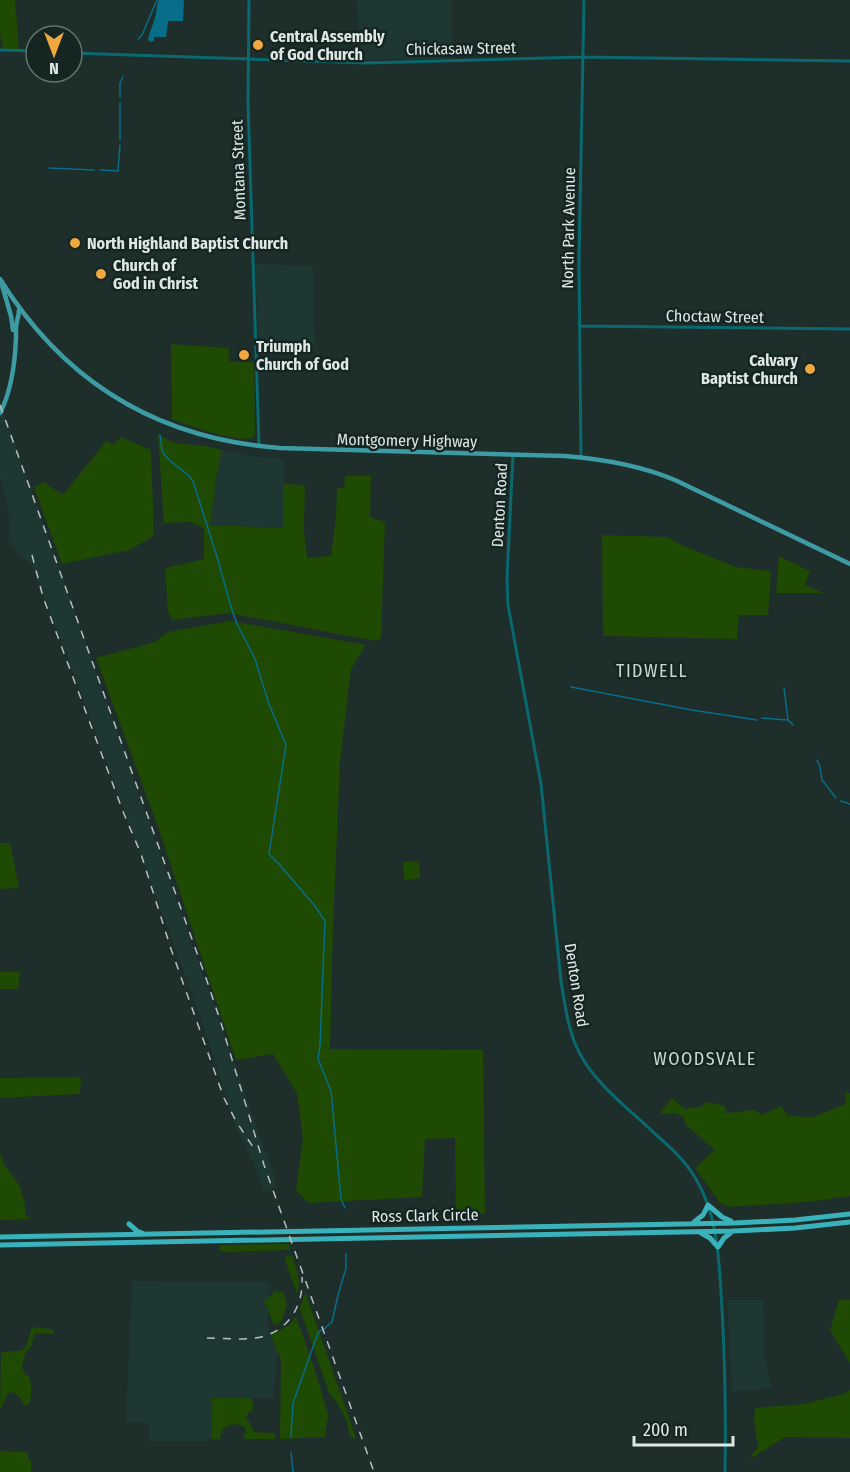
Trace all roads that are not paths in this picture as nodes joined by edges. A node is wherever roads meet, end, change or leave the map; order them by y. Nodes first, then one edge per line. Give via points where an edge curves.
1 (249, 0) edge
2 (584, 0) edge
3 (0, 50) edge
4 (24, 51) edge
5 (84, 53) edge
6 (583, 57) junction
7 (248, 58) junction
8 (850, 61) edge
9 (1, 280) edge
10 (21, 312) junction
11 (31, 323) junction
12 (12, 324) junction
13 (580, 326) junction
14 (850, 329) edge
15 (16, 330) junction
16 (15, 344) junction
17 (0, 413) edge
18 (259, 447) junction
19 (513, 454) junction
20 (581, 457) junction
21 (850, 564) edge
22 (708, 1205) junction
23 (849, 1214) edge
24 (795, 1220) junction
25 (762, 1222) junction
26 (849, 1222) edge
27 (714, 1223) junction
28 (735, 1223) junction
29 (129, 1224) dead end
30 (691, 1224) junction
31 (617, 1225) junction
32 (490, 1227) junction
33 (546, 1227) junction
34 (795, 1228) junction
35 (758, 1230) junction
36 (716, 1231) junction
37 (734, 1231) junction
38 (697, 1232) junction
39 (613, 1233) junction
40 (146, 1234) junction
41 (546, 1235) junction
42 (491, 1236) junction
43 (0, 1237) edge
44 (0, 1245) edge
45 (718, 1247) junction
46 (725, 1472) edge

1 - 7 street, Montana Street
2 - 6 street, North Park Avenue
3 - 4 street
5 - 7 street, Chickasaw Street
6 - 7 street, Chickasaw Street via 367,63
6 - 8 street, Chickasaw Street
6 - 13 street, North Park Avenue
7 - 18 street, Montana Street
9 - 10 main road, Montgomery Highway
9 - 12 main road
10 - 11 main road, Montgomery Highway
10 - 12 main road
10 - 15 main road
11 - 15 main road via 21,324
11 - 18 main road, Montgomery Highway via 76,369 130,406 188,431
12 - 16 main road
13 - 14 street, Choctaw Street
13 - 20 street, North Park Avenue
15 - 16 main road
16 - 17 main road via 13,371
18 - 19 main road, Montgomery Highway
19 - 20 main road, Montgomery Highway
19 - 22 street, Denton Road via 508,605 541,784 561,981 570,1026 579,1052 591,1070 683,1161
20 - 21 main road, Montgomery Highway via 627,464 664,476
22 - 27 street, Denton Road
22 - 28 highway
22 - 30 highway
23 - 24 highway, Ross Clark Circle
23 - 26 highway
24 - 25 highway, Ross Clark Circle
24 - 34 highway
25 - 28 highway, Ross Clark Circle
25 - 35 highway
26 - 34 highway, Ross Clark Circle
27 - 28 highway, Ross Clark Circle
27 - 30 highway, Ross Clark Circle
27 - 36 street, Denton Road
29 - 40 highway
30 - 31 highway, Ross Clark Circle
31 - 33 highway, Ross Clark Circle
31 - 39 highway
32 - 33 highway, Ross Clark Circle
32 - 40 highway, Ross Clark Circle
32 - 42 highway
33 - 41 highway
34 - 35 highway, Ross Clark Circle
35 - 37 highway, Ross Clark Circle
36 - 37 highway, Ross Clark Circle
36 - 38 highway, Ross Clark Circle
36 - 45 street, Denton Road
37 - 45 highway
38 - 39 highway, Ross Clark Circle
38 - 45 highway
39 - 41 highway, Ross Clark Circle
40 - 43 highway, Ross Clark Circle
41 - 42 highway, Ross Clark Circle
42 - 44 highway, Ross Clark Circle
45 - 46 street, Denton Road via 725,1375

